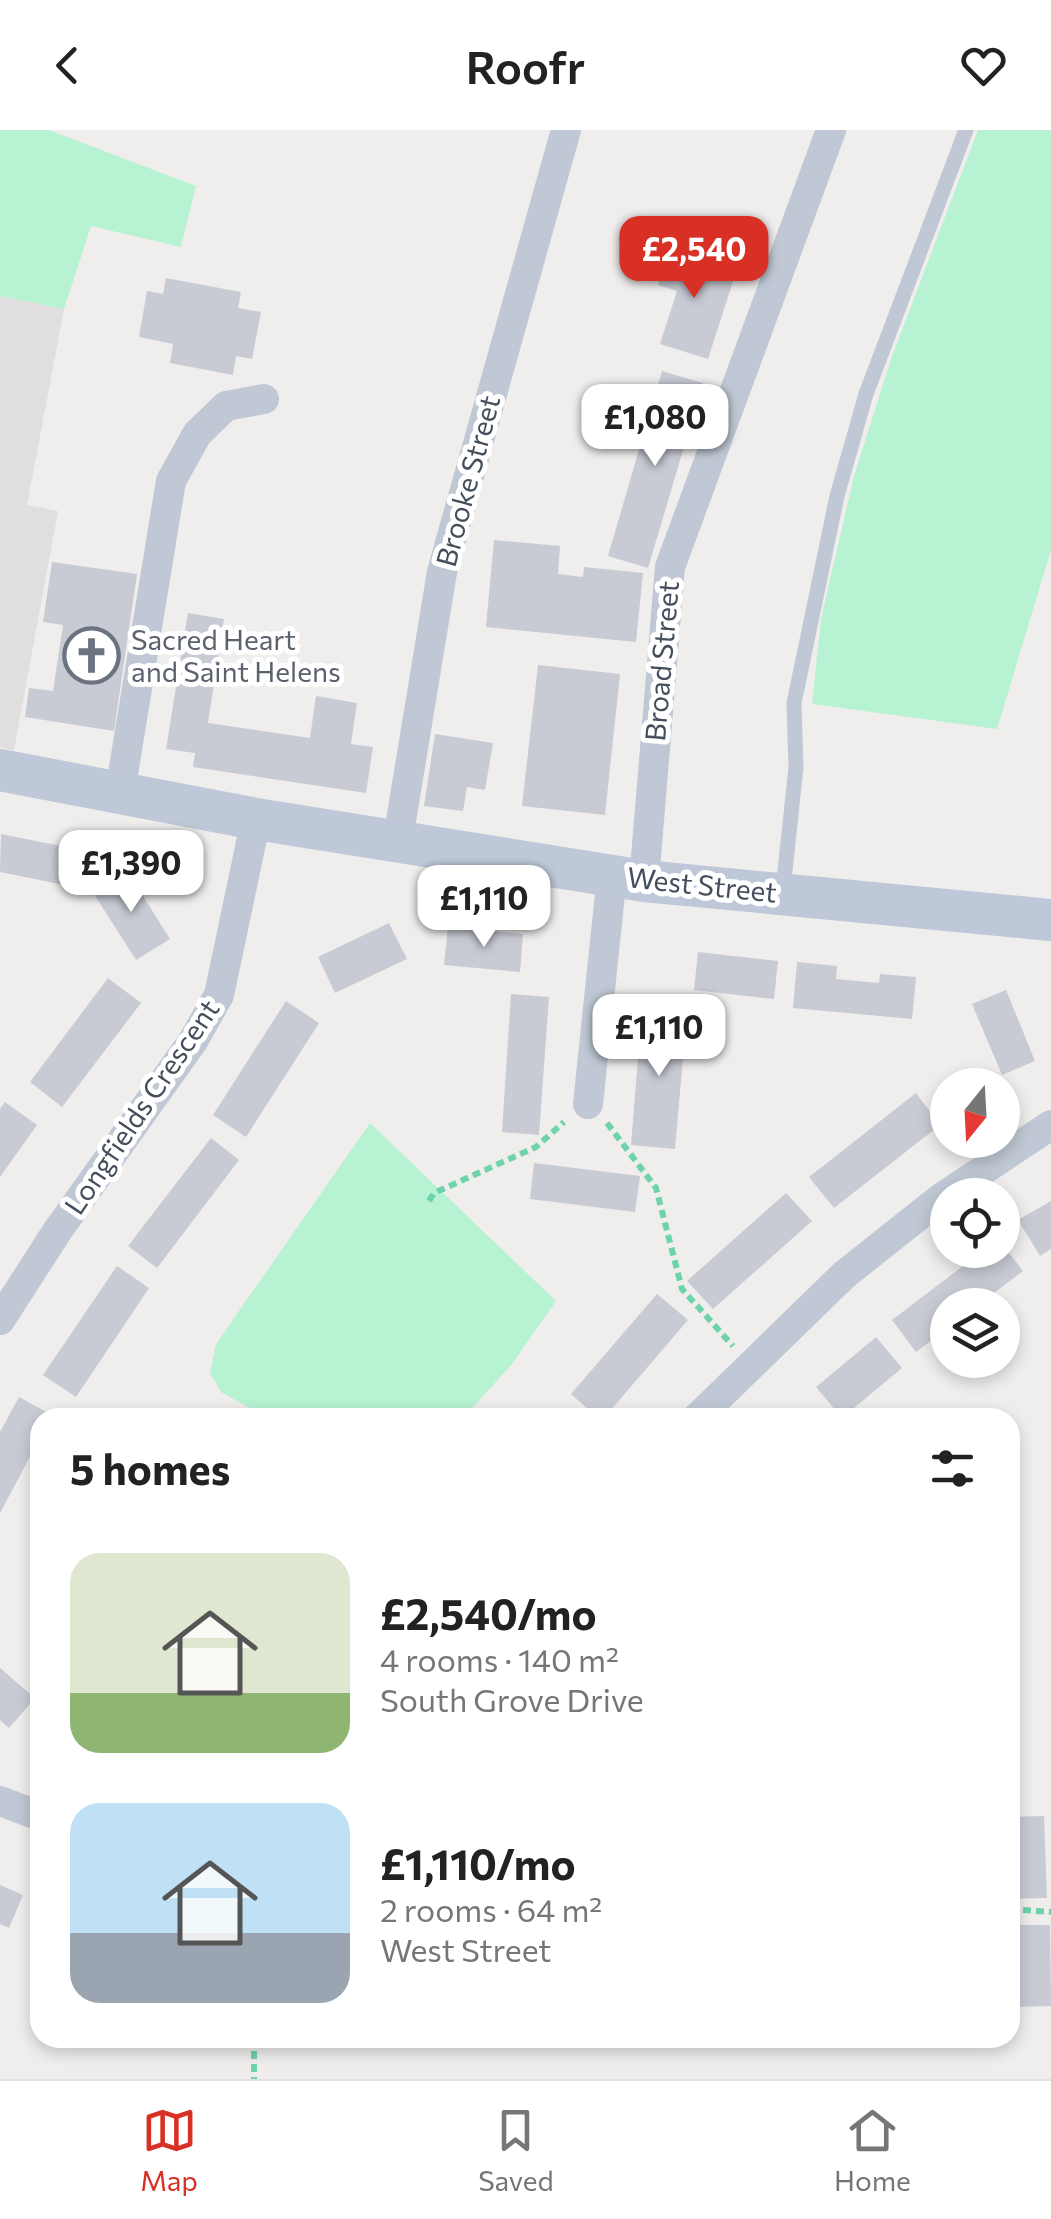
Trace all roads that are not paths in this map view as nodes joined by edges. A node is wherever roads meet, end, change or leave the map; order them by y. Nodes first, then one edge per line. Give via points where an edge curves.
1 (566, 130) edge
2 (831, 130) edge
3 (966, 130) edge
4 (264, 399) dead end
5 (0, 770) edge
6 (120, 792) junction
7 (256, 818) junction
8 (398, 839) junction
9 (628, 878) junction
10 (783, 894) junction
11 (1051, 920) edge
12 (588, 1104) road end
13 (1051, 1126) edge
14 (0, 1320) edge
15 (709, 1408) edge
16 (0, 1800) edge
17 (30, 1812) edge

1 - 8 street, Brooke Street via 442,572
2 - 9 street, Broad Street via 670,567
3 - 10 lane via 866,394 837,496 794,703 796,767
4 - 6 street via 226,406 196,434 171,480
5 - 6 main road, West Street
6 - 7 main road, West Street
7 - 8 main road, West Street
7 - 14 street, Longfields Crescent via 219,995
8 - 9 main road, West Street
9 - 10 main road, West Street
9 - 12 street, Broad Street
10 - 11 main road, West Street
13 - 15 street via 941,1198 844,1275
16 - 17 street

